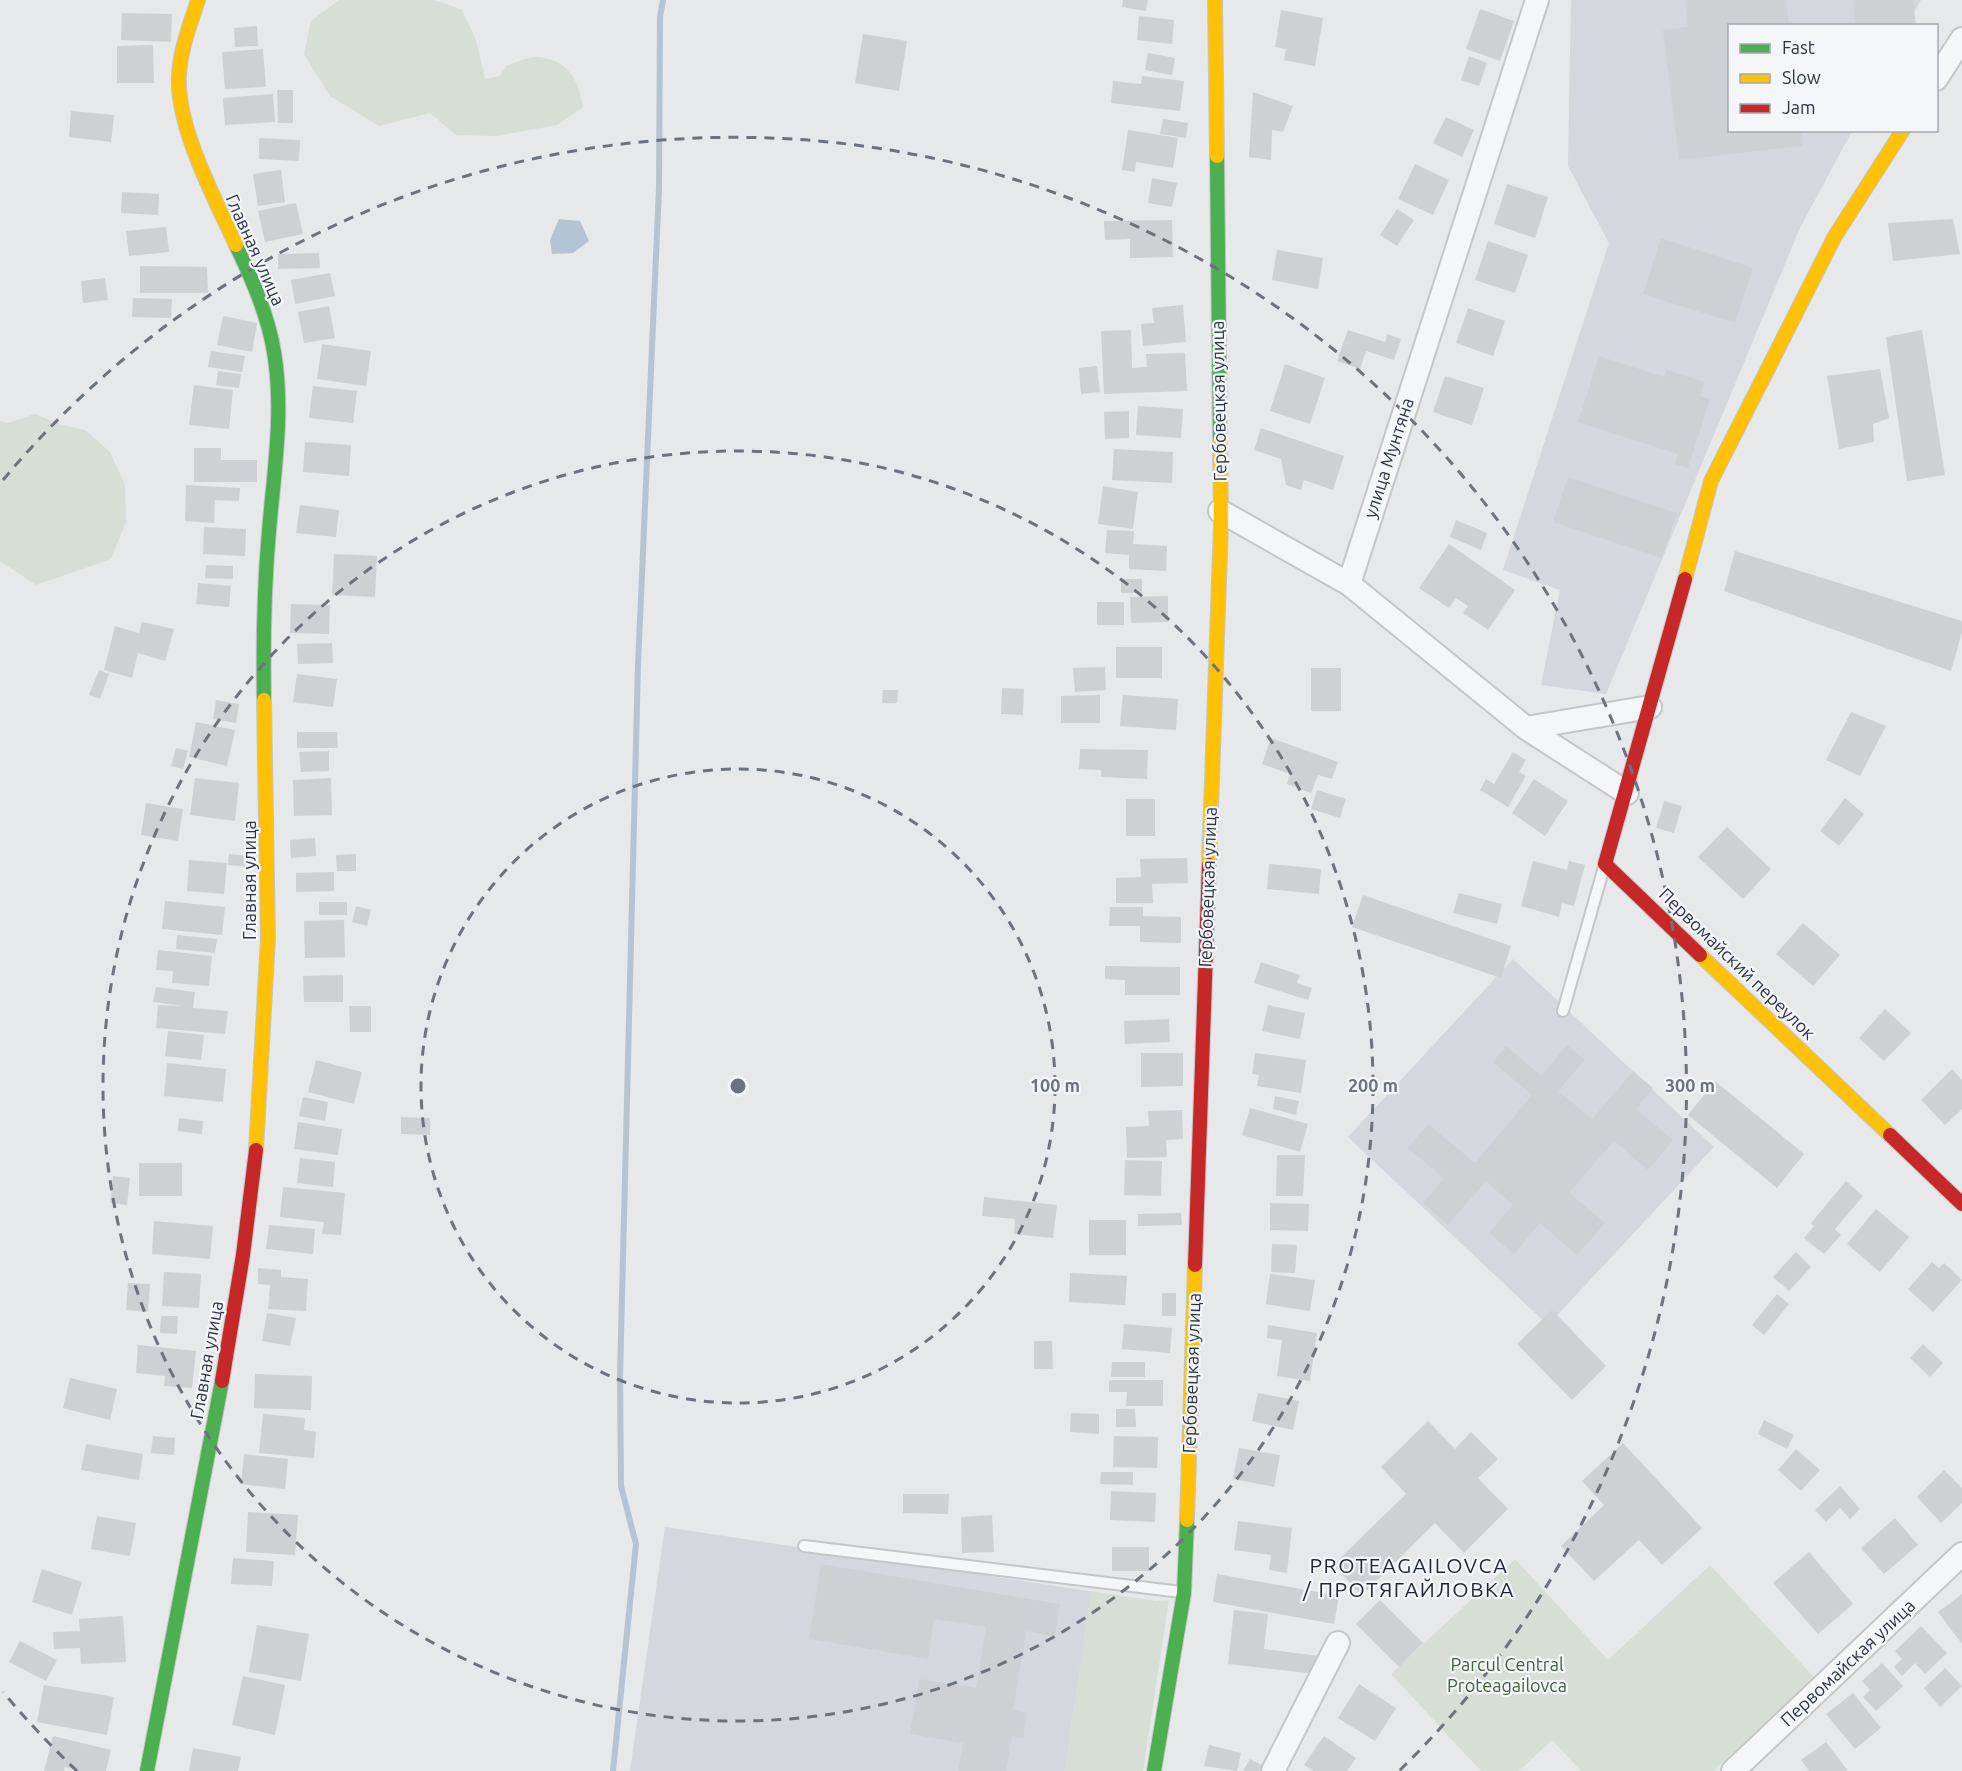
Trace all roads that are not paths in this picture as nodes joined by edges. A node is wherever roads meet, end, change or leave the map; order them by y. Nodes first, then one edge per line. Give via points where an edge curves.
1 (198, 0) edge
2 (1215, 0) edge
3 (1537, 0) edge
4 (1962, 39) edge
5 (1938, 76) edge
6 (1902, 132) edge
7 (1220, 511) junction
8 (1349, 584) junction
9 (1650, 707) junction
10 (1526, 728) junction
11 (1627, 793) junction
12 (1605, 864) junction
13 (1563, 1011) dead end
14 (1962, 1204) edge
15 (804, 1546) dead end
16 (1962, 1554) edge
17 (1184, 1593) junction
18 (1338, 1643) dead end
19 (147, 1771) edge
20 (1154, 1771) edge
21 (1273, 1771) edge
22 (1733, 1771) edge

1 - 19 street, Главная улица via 181,65 179,88 184,111 207,186 253,281 276,356 276,441 264,613 269,914 258,1124 243,1254 211,1443
2 - 7 street, Гербовецкая улица
3 - 8 street, улица Мунтяна
4 - 5 street
6 - 9 street via 1835,236 1711,481
7 - 8 street
7 - 17 street, Гербовецкая улица
8 - 10 street
9 - 10 street
9 - 11 street
10 - 11 street
11 - 12 street
12 - 13 lane
12 - 14 street, Первомайский переулок
15 - 17 lane
16 - 22 street, Первомайская улица
17 - 20 street, Гербовецкая улица
18 - 21 street

